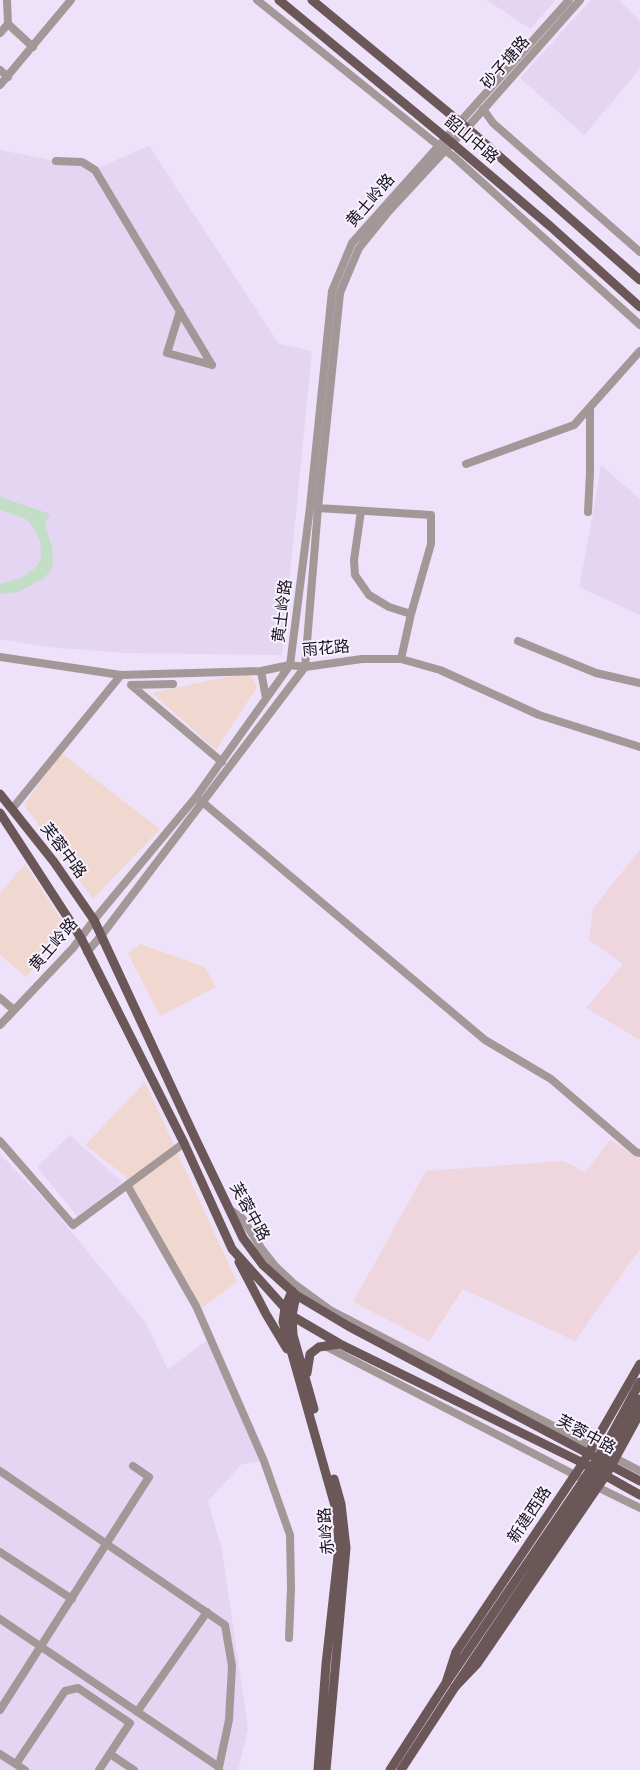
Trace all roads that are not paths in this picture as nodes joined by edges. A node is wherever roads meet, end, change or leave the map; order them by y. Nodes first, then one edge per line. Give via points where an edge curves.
1 (7, 0) edge
2 (72, 0) edge
3 (257, 0) edge
4 (279, 0) edge
5 (312, 0) edge
6 (569, 0) edge
7 (580, 0) edge
8 (8, 24) junction
9 (0, 33) edge
10 (33, 47) junction
11 (0, 70) edge
12 (8, 77) junction
13 (0, 85) edge
14 (483, 109) junction
15 (459, 122) junction
16 (468, 128) junction
17 (448, 140) junction
18 (441, 148) junction
19 (56, 161) dead end
20 (640, 252) edge
21 (640, 280) edge
22 (640, 307) edge
23 (180, 311) junction
24 (640, 325) edge
25 (640, 351) edge
26 (590, 407) junction
27 (466, 464) dead end
28 (318, 508) junction
29 (361, 511) junction
30 (588, 512) dead end
31 (411, 614) junction
32 (518, 642) dead end
33 (0, 657) edge
34 (401, 659) junction
35 (290, 665) junction
36 (305, 667) junction
37 (261, 671) junction
38 (121, 675) junction
39 (640, 683) edge
40 (173, 684) dead end
41 (266, 698) junction
42 (640, 747) edge
43 (222, 762) junction
44 (0, 794) edge
45 (199, 799) junction
46 (12, 809) junction
47 (0, 813) edge
48 (94, 920) junction
49 (101, 936) junction
50 (81, 938) junction
51 (87, 952) junction
52 (0, 998) edge
53 (14, 1010) junction
54 (0, 1025) edge
55 (0, 1141) edge
56 (184, 1143) junction
57 (640, 1153) edge
58 (127, 1185) junction
59 (229, 1209) junction
60 (232, 1249) junction
61 (294, 1293) junction
62 (285, 1308) junction
63 (292, 1316) junction
64 (340, 1344) junction
65 (325, 1346) junction
66 (293, 1358) junction
67 (640, 1364) edge
68 (306, 1378) junction
69 (640, 1382) edge
70 (640, 1399) edge
71 (640, 1413) edge
72 (591, 1450) junction
73 (614, 1462) junction
74 (583, 1463) junction
75 (133, 1466) dead end
76 (0, 1470) edge
77 (640, 1471) edge
78 (575, 1475) junction
79 (606, 1475) junction
80 (640, 1482) edge
81 (598, 1487) junction
82 (640, 1495) edge
83 (640, 1508) edge
84 (106, 1544) junction
85 (0, 1552) edge
86 (72, 1598) junction
87 (207, 1612) junction
88 (0, 1620) edge
89 (289, 1638) dead end
90 (41, 1647) junction
91 (450, 1685) junction
92 (0, 1710) edge
93 (138, 1712) junction
94 (0, 1754) edge
95 (110, 1754) junction
96 (16, 1764) junction
97 (219, 1768) edge
98 (25, 1770) edge
99 (99, 1770) edge
100 (134, 1770) edge
101 (318, 1770) edge
102 (326, 1770) edge
103 (390, 1770) edge
104 (401, 1770) edge

1 - 8 street
2 - 10 street
3 - 18 street
4 - 17 main road, 韶山中路
5 - 15 main road, 韶山中路
6 - 15 street, 砂子塘路
7 - 14 street, 砂子塘路
8 - 9 street
8 - 10 street
10 - 12 street
11 - 12 street
12 - 13 street
14 - 16 street, 砂子塘路
14 - 20 street via 493,123
15 - 16 main road, 韶山中路
15 - 17 street, 砂子塘路
16 - 17 street, 砂子塘路
16 - 21 main road, 韶山中路
17 - 18 street, 黄土岭路
17 - 22 main road, 韶山中路
18 - 24 street via 454,156
18 - 28 street, 黄土岭路 via 359,248 340,293
18 - 35 street, 黄土岭路 via 352,243 332,291
19 - 23 street via 82,162 95,170
23 - 23 street via 167,353 212,365 185,319
25 - 26 street
26 - 27 street via 574,425
26 - 30 street
28 - 29 street
28 - 36 street, 黄土岭路
29 - 31 street via 355,575 369,595 389,607
29 - 31 street via 431,515 431,544
31 - 34 street
32 - 39 street via 596,673
33 - 38 street, 雨花路
34 - 36 street, 雨花路 via 362,659
34 - 42 street, 雨花路 via 440,670 539,715
35 - 36 street, 雨花路
35 - 37 street, 雨花路
35 - 41 street, 黄土岭路
36 - 45 street, 黄土岭路
37 - 38 street, 雨花路
37 - 41 street
38 - 46 street
40 - 43 street via 131,685
41 - 43 street, 黄土岭路
43 - 45 street, 黄土岭路
44 - 46 main road, 芙蓉中路
45 - 48 street, 黄土岭路
45 - 49 street, 黄土岭路
45 - 57 street via 485,1040 551,1080
46 - 48 main road, 芙蓉中路
47 - 50 main road, 芙蓉中路
48 - 49 main road, 芙蓉中路
48 - 50 street, 黄土岭路
49 - 51 street, 黄土岭路
49 - 59 main road, 芙蓉中路
50 - 51 main road, 芙蓉中路
50 - 53 street, 黄土岭路
51 - 56 main road, 芙蓉中路
52 - 53 street
53 - 54 street, 黄土岭路
55 - 58 street via 73,1225
56 - 58 street
56 - 60 main road, 芙蓉中路
58 - 89 street via 196,1306 264,1461 290,1535
59 - 61 main road, 芙蓉中路 via 243,1238 263,1265
59 - 72 street via 242,1218 275,1266 330,1310
60 - 62 main road, 芙蓉中路
60 - 66 main road, 赤岭路
61 - 62 main road, 赤岭路
61 - 63 main road, 赤岭路
61 - 72 main road, 芙蓉中路 via 348,1326
62 - 63 main road, 芙蓉中路
62 - 66 main road, 赤岭路 via 283,1322
63 - 64 main road, 芙蓉中路
63 - 68 main road, 赤岭路 via 293,1335
64 - 65 main road
64 - 74 main road, 芙蓉中路
65 - 68 main road via 310,1354
65 - 78 street
66 - 101 main road, 赤岭路 via 337,1513 339,1547
67 - 72 main road, 新建西路
68 - 102 main road, 赤岭路 via 341,1504 346,1548
69 - 91 main road, 新建西路, bridge via 606,1445
70 - 91 main road, 新建西路, bridge via 590,1486
71 - 73 main road, 新建西路
72 - 73 main road, 芙蓉中路
72 - 74 main road, 新建西路
73 - 77 street
73 - 79 main road, 新建西路
73 - 80 main road, 芙蓉中路
74 - 78 main road, 新建西路
74 - 79 main road, 芙蓉中路
75 - 84 street via 149,1477
76 - 84 street
78 - 81 street
78 - 91 main road, 新建西路 via 456,1652
79 - 81 main road, 新建西路
79 - 82 main road, 芙蓉中路
81 - 83 street
81 - 91 main road, 新建西路 via 477,1664
84 - 86 street
84 - 87 street
85 - 86 street
86 - 90 street
87 - 93 street
87 - 97 street via 225,1625 232,1666 229,1720
88 - 90 street
90 - 92 street
90 - 93 street
91 - 103 main road, 新建西路
91 - 104 main road, 新建西路
93 - 97 street
94 - 96 street
95 - 96 street via 130,1723 78,1688 65,1691
95 - 99 street
95 - 100 street
96 - 98 street

